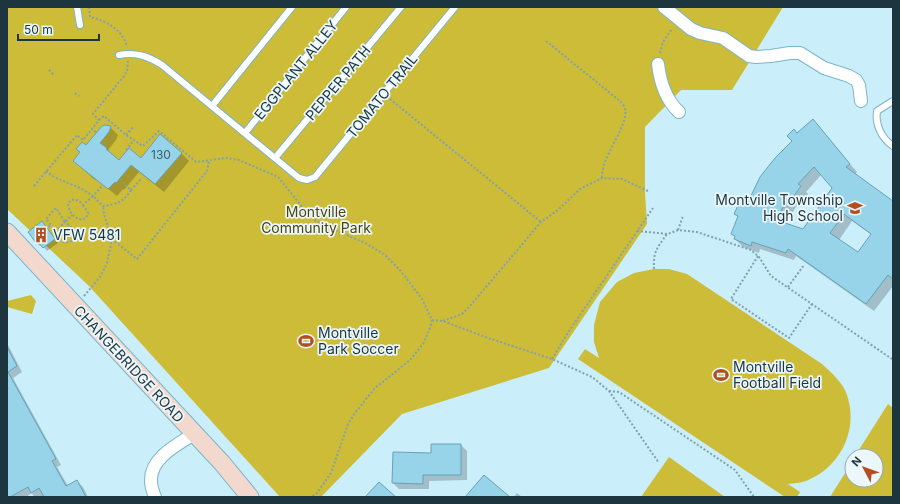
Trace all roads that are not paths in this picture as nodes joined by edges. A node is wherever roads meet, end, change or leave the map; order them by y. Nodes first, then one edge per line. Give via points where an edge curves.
1 (77, 7) edge
2 (292, 7) edge
3 (346, 7) edge
4 (401, 7) edge
5 (455, 7) edge
6 (664, 7) edge
7 (80, 25) dead end
8 (119, 55) dead end
9 (658, 64) road end
10 (861, 101) dead end
11 (893, 101) edge
12 (212, 106) junction
13 (679, 112) dead end
14 (245, 133) junction
15 (893, 146) edge
16 (275, 158) junction
17 (7, 232) edge
18 (194, 434) junction
19 (154, 497) edge
20 (250, 497) edge

1 - 7 lane
2 - 12 lane
3 - 14 lane, EGGPLANT ALLEY
4 - 16 lane, PEPPER PATH
5 - 16 lane, TOMATO TRAIL via 315,177 307,180 299,178
6 - 10 street via 678,23 700,33 723,38 750,56 800,53 824,68 843,73 856,80
8 - 12 lane via 137,54 149,57
9 - 13 street via 666,93 672,106
11 - 15 lane via 877,111 875,120 879,130
12 - 14 lane
14 - 16 lane
17 - 18 main road, CHANGEBRIDGE ROAD
18 - 19 street via 175,446 153,468 150,483
18 - 20 main road, CHANGEBRIDGE ROAD

